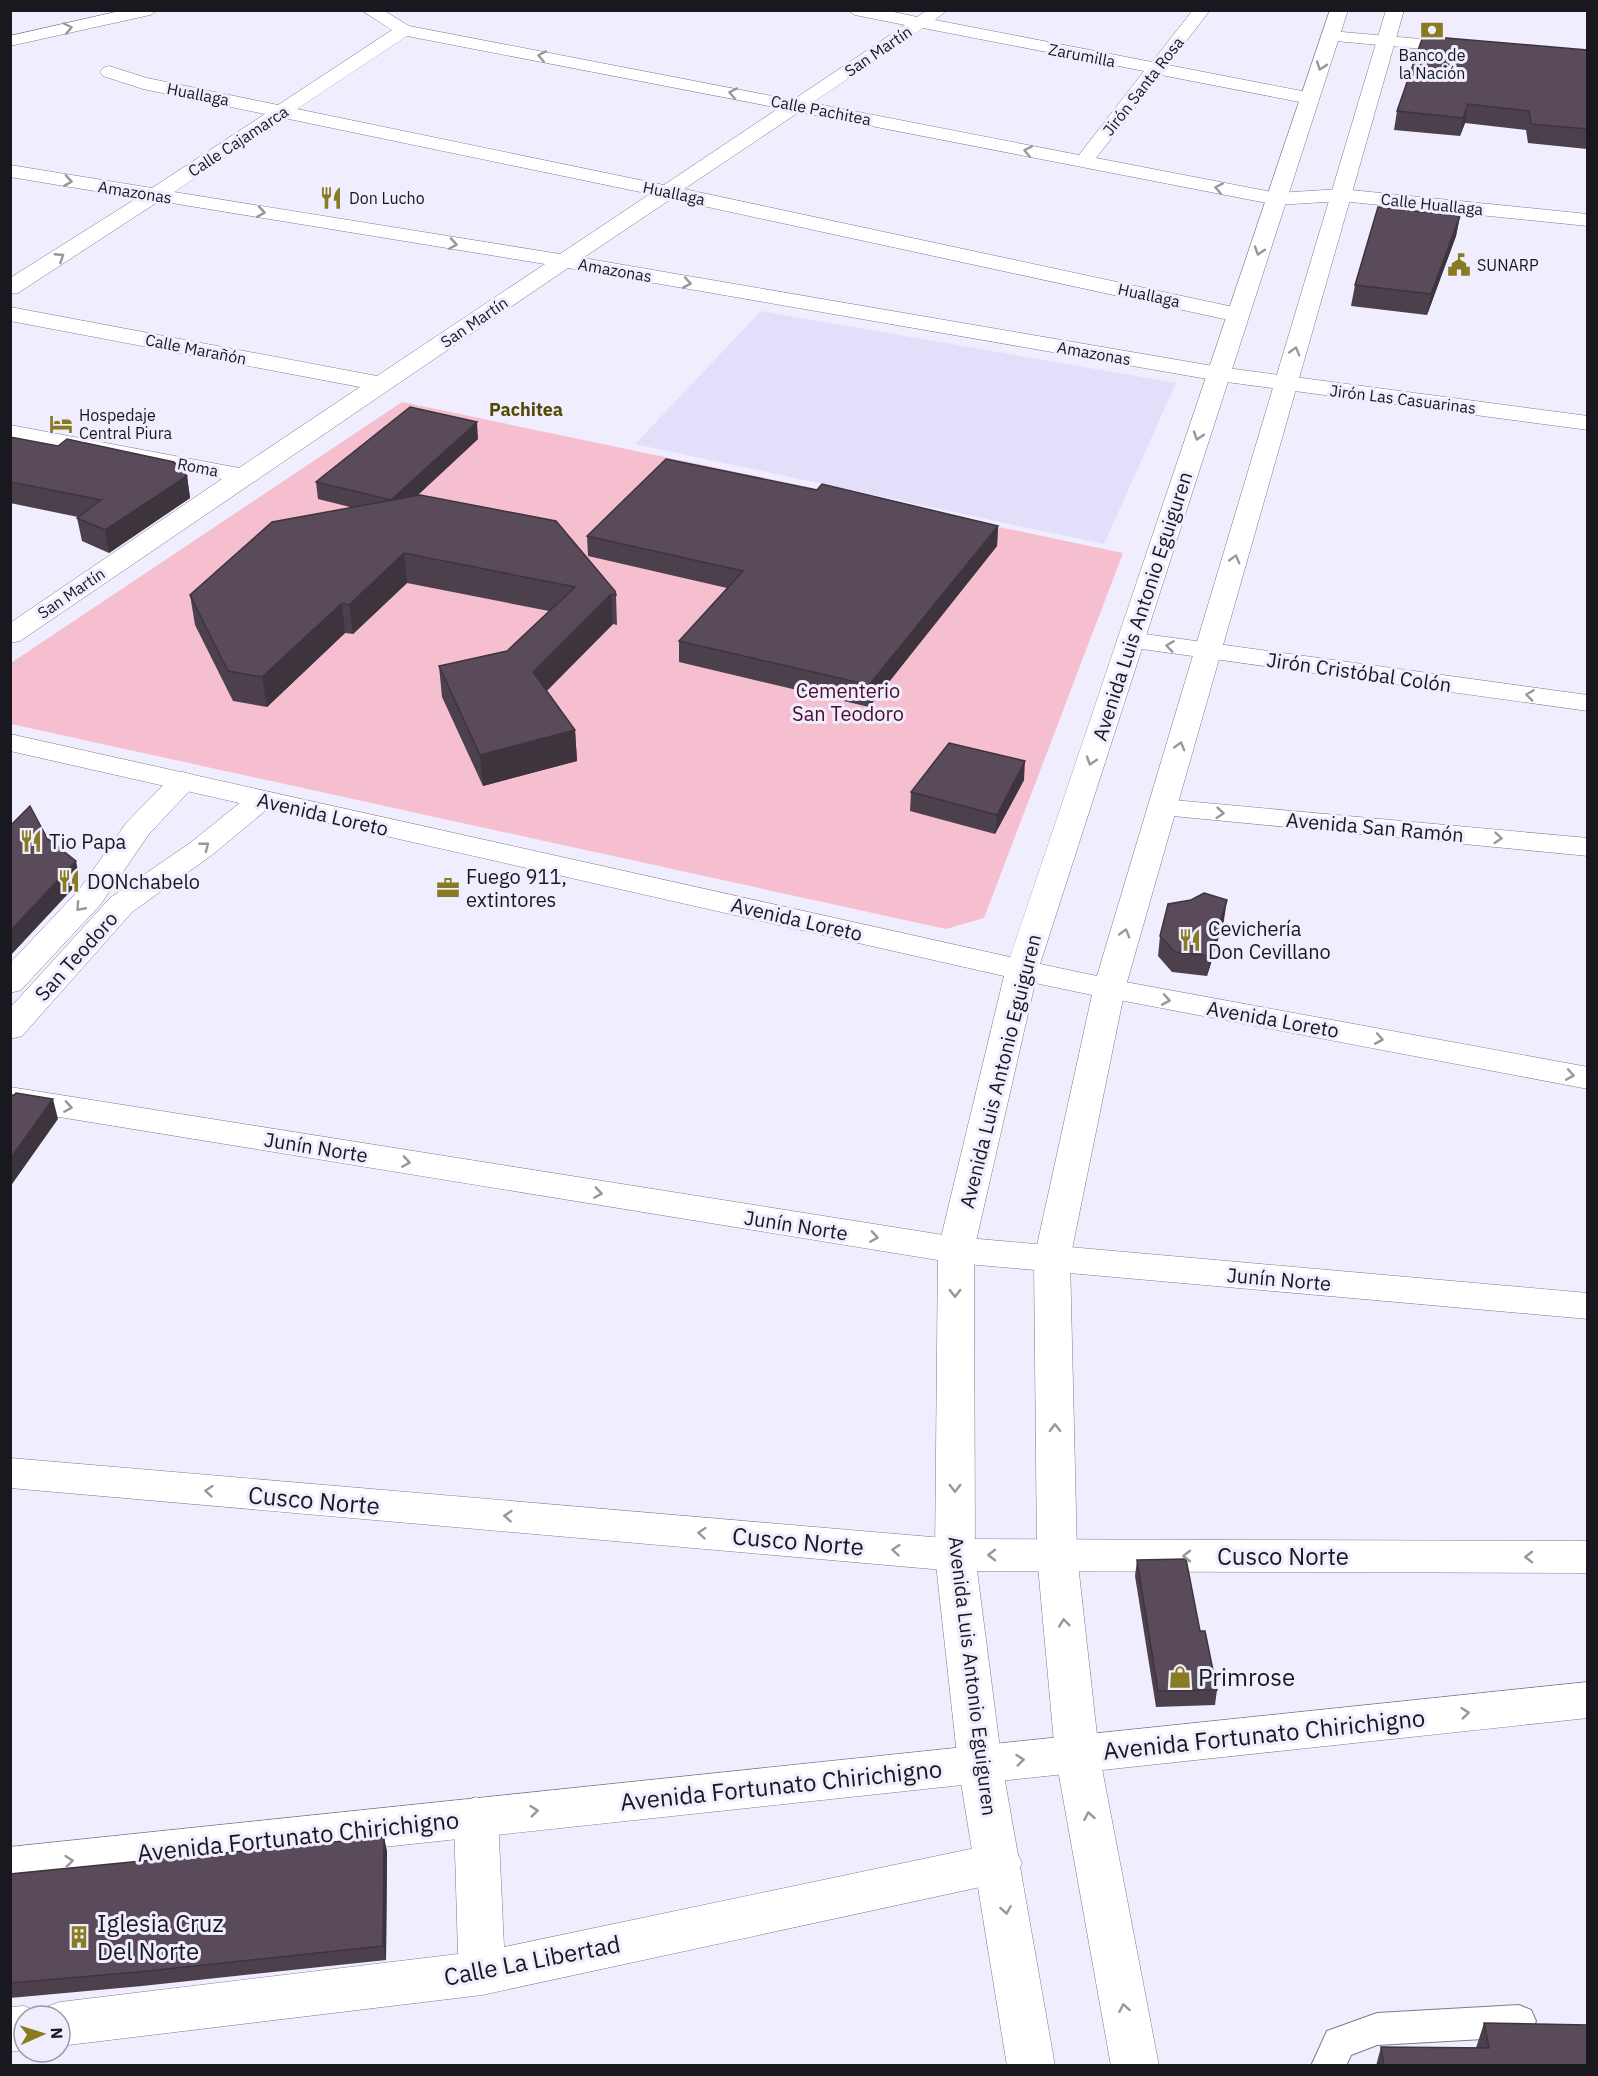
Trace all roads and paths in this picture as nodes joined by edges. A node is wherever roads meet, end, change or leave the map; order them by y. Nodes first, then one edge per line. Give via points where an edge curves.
1 (150, 10) edge
2 (369, 10) edge
3 (855, 10) edge
4 (939, 10) edge
5 (1202, 10) edge
6 (1339, 10) edge
7 (1395, 10) edge
8 (920, 23) junction
9 (404, 30) junction
10 (1331, 36) junction
11 (10, 41) edge
12 (1386, 41) junction
13 (1481, 50) edge
14 (1156, 69) junction
15 (109, 72) dead end
16 (1310, 98) junction
17 (798, 105) junction
18 (284, 111) junction
19 (1083, 162) junction
20 (10, 171) edge
21 (668, 192) junction
22 (155, 195) junction
23 (1341, 195) junction
24 (1277, 199) junction
25 (1587, 220) edge
26 (564, 261) junction
27 (10, 288) edge
28 (10, 314) edge
29 (1238, 315) junction
30 (1219, 374) junction
31 (381, 384) junction
32 (1286, 384) junction
33 (1587, 423) edge
34 (10, 432) edge
35 (243, 476) junction
36 (10, 635) edge
37 (1130, 640) junction
38 (1208, 651) junction
39 (1587, 703) edge
40 (10, 742) edge
41 (183, 781) junction
42 (261, 800) junction
43 (1162, 808) junction
44 (1587, 847) edge
45 (1022, 969) junction
46 (10, 984) edge
47 (1109, 989) junction
48 (10, 1029) edge
49 (1587, 1078) edge
50 (10, 1098) edge
51 (956, 1250) junction
52 (1052, 1259) junction
53 (1587, 1306) edge
54 (10, 1473) edge
55 (955, 1555) junction
56 (1057, 1555) junction
57 (1587, 1557) edge
58 (1587, 1700) edge
59 (1077, 1753) junction
60 (981, 1764) junction
61 (476, 1817) junction
62 (999, 1863) junction
63 (10, 1867) edge
64 (482, 1973) junction
65 (1519, 2021) edge
66 (72, 2023) edge
67 (1031, 2066) edge
68 (1135, 2066) edge
69 (1328, 2066) edge

11 -> 1 street
2 - 9 street, Calle Pachitea
3 - 8 street, Zarumilla
4 - 8 street, San Martín
5 - 14 street, Jirón Santa Rosa
6 - 10 street, Avenida Luis Antonio Eguiguren
7 - 12 street
8 - 14 street, Zarumilla
8 - 17 street, San Martín
17 -> 9 street, Calle Pachitea
9 - 18 street, Calle Cajamarca
10 - 12 street
10 -> 16 street, Avenida Luis Antonio Eguiguren
12 - 13 street
12 - 23 street
14 - 16 street, Zarumilla
14 - 19 street, Jirón Santa Rosa
15 - 18 street, Huallaga via 143,83
16 - 24 street, Avenida Luis Antonio Eguiguren
19 -> 17 street, Calle Pachitea
17 - 21 street, San Martín
18 - 21 street, Huallaga
18 - 22 street, Calle Cajamarca
24 -> 19 street, Calle Pachitea
20 -> 22 street, Amazonas
21 - 26 street, San Martín
21 - 29 street, Huallaga
22 -> 26 street, Amazonas
27 -> 22 street, Calle Cajamarca
23 - 24 street, Calle Huallaga
23 - 25 street, Calle Huallaga
32 -> 23 street
24 -> 29 street, Avenida Luis Antonio Eguiguren
26 -> 30 street, Amazonas
26 - 31 street, San Martín
28 - 31 street, Calle Marañón
29 - 30 street, Avenida Luis Antonio Eguiguren
30 - 32 street, Jirón Las Casuarinas
30 -> 37 street, Avenida Luis Antonio Eguiguren
31 - 35 street, San Martín
32 - 33 street, Jirón Las Casuarinas
38 -> 32 street
34 - 35 street, Roma
35 - 36 street, San Martín
38 -> 37 street, Jirón Cristóbal Colón
37 -> 45 street, Avenida Luis Antonio Eguiguren
39 -> 38 street, Jirón Cristóbal Colón
43 -> 38 street
40 - 41 street, Avenida Loreto
41 - 42 street, Avenida Loreto
41 -> 46 street, San Teodoro via 138,828 89,898
42 - 45 street, Avenida Loreto
48 -> 42 street, San Teodoro via 121,905 201,849
43 -> 44 street, Avenida San Ramón
47 -> 43 street
45 - 47 street, Avenida Loreto
45 - 51 street, Avenida Luis Antonio Eguiguren
47 -> 49 street, Avenida Loreto
47 - 52 street
50 -> 51 street, Junín Norte
51 - 52 street, Junín Norte
51 -> 55 street, Avenida Luis Antonio Eguiguren
52 - 53 street, Junín Norte
56 -> 52 street
55 -> 54 street, Cusco Norte
56 -> 55 street, Cusco Norte
55 - 60 street, Avenida Luis Antonio Eguiguren
57 -> 56 street, Cusco Norte
59 -> 56 street
59 -> 58 street, Avenida Fortunato Chirichigno
60 -> 59 street, Avenida Fortunato Chirichigno
68 -> 59 street
61 -> 60 street, Avenida Fortunato Chirichigno
60 - 62 street, Avenida Luis Antonio Eguiguren
63 -> 61 street, Avenida Fortunato Chirichigno
61 - 64 street
62 - 64 street, Calle La Libertad
62 -> 67 street, Avenida Luis Antonio Eguiguren
64 - 66 street, Calle La Libertad
65 - 69 lane via 1377,2029 1338,2043

